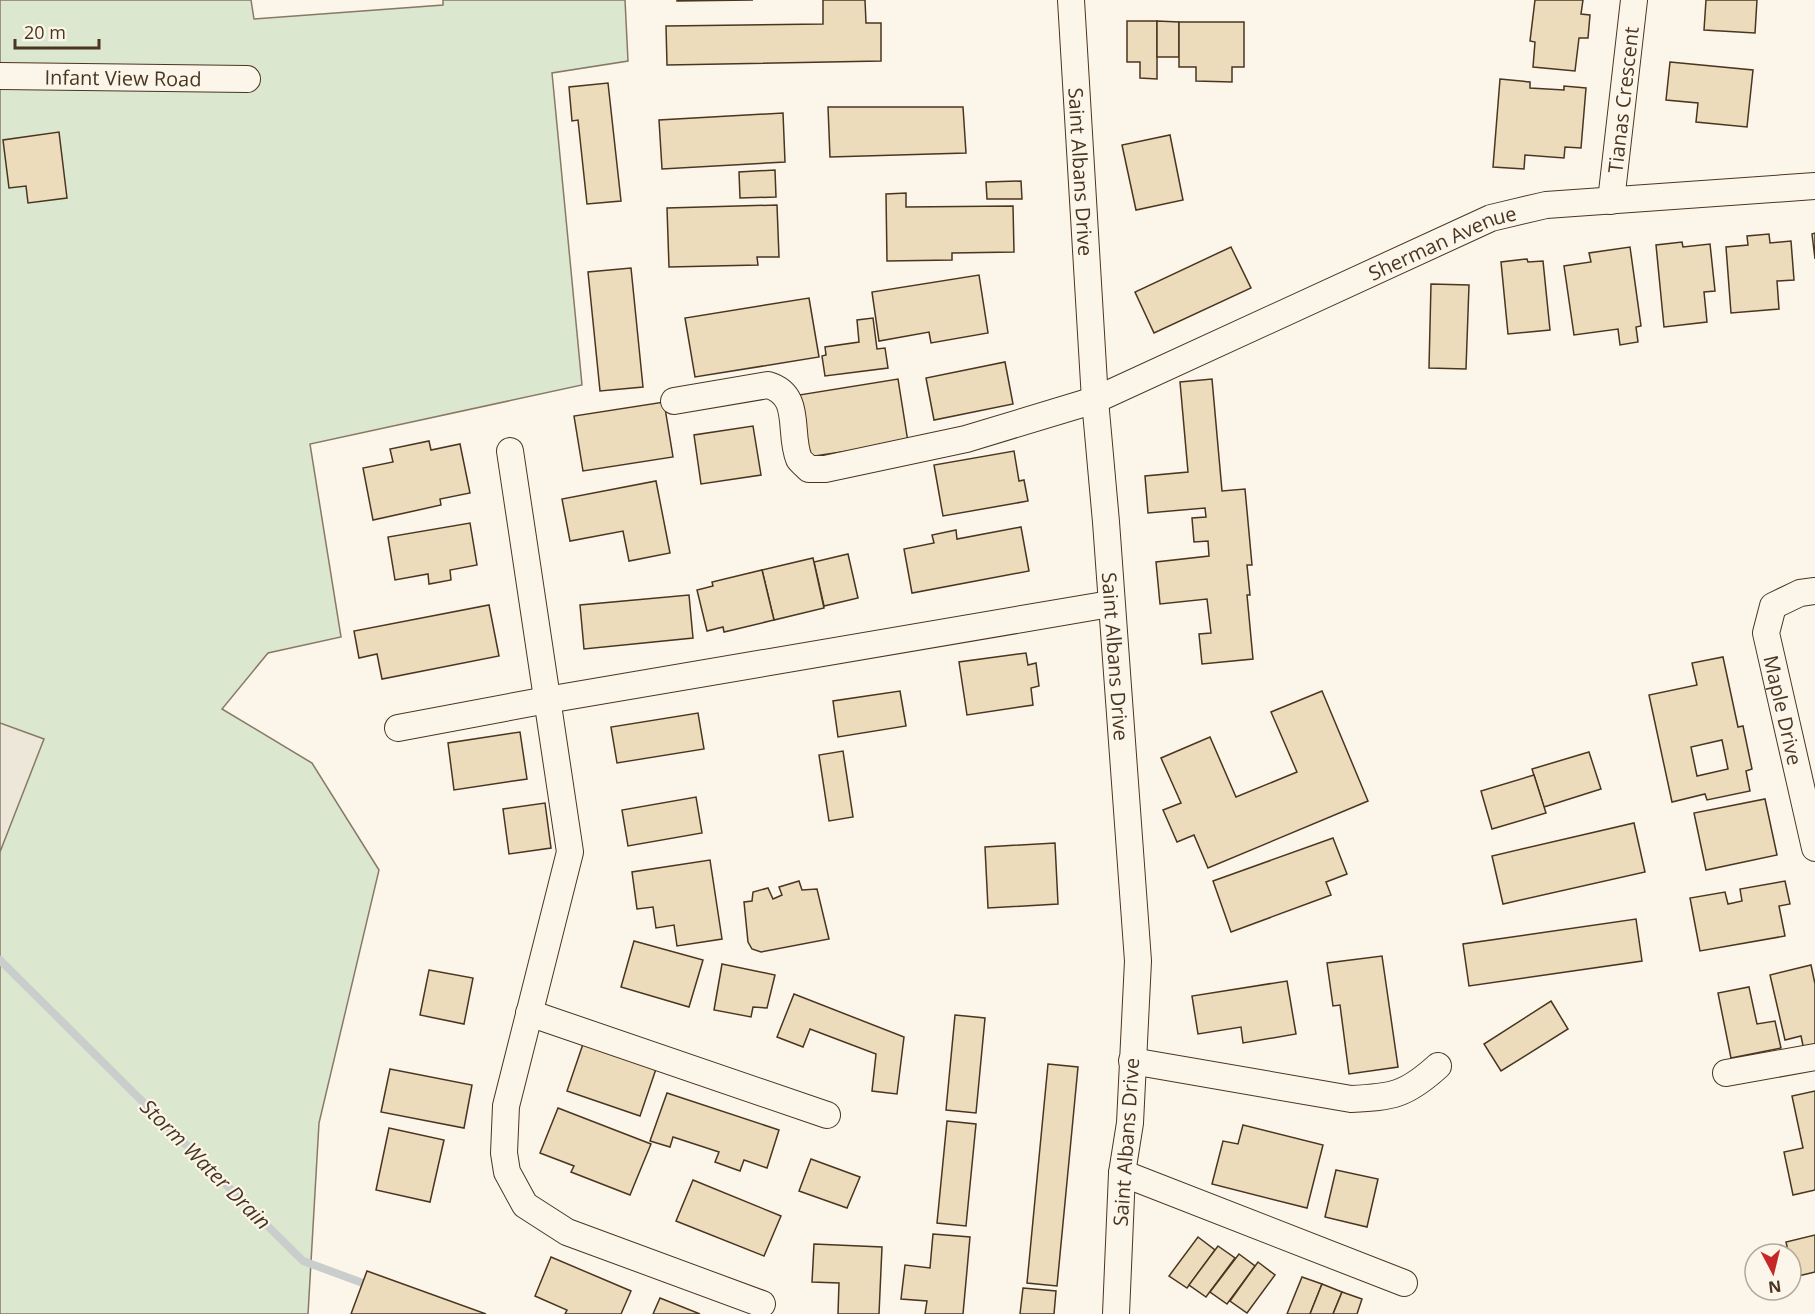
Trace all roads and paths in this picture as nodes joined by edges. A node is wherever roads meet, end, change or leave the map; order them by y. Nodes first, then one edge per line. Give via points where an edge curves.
1 (1071, 0) edge
2 (1634, 0) edge
3 (0, 76) edge
4 (247, 79) dead end
5 (1815, 186) edge
6 (1611, 201) junction
7 (1095, 400) junction
8 (674, 401) dead end
9 (510, 451) dead end
10 (1815, 591) edge
11 (1110, 604) junction
12 (547, 700) junction
13 (398, 728) dead end
14 (1815, 848) edge
15 (530, 1012) junction
16 (1815, 1057) edge
17 (1132, 1060) junction
18 (1438, 1066) dead end
19 (1726, 1073) dead end
20 (827, 1115) dead end
21 (1122, 1173) junction
22 (1404, 1283) dead end
23 (762, 1304) dead end
24 (1116, 1314) edge

1 - 7 street, Saint Albans Drive
2 - 6 street, Tianas Crescent
3 - 4 street, Infant View Road
5 - 6 street, Sherman Avenue
6 - 7 street, Sherman Avenue via 1546,205 1491,218
7 - 8 street, Sherman Avenue via 966,439 825,469 809,469 800,459 790,404 779,388 768,385
7 - 11 street, Saint Albans Drive
9 - 12 street
10 - 14 street, Maple Drive via 1800,593 1773,606 1766,633
11 - 12 street
11 - 17 street, Saint Albans Drive via 1138,961
12 - 13 street
12 - 15 street via 570,852
15 - 20 street
15 - 23 street via 503,1131 507,1172 525,1205 567,1232
16 - 19 street
17 - 18 street via 1351,1099 1384,1097 1415,1087
17 - 21 street, Saint Albans Drive via 1130,1123
21 - 22 street
21 - 24 street, Saint Albans Drive

